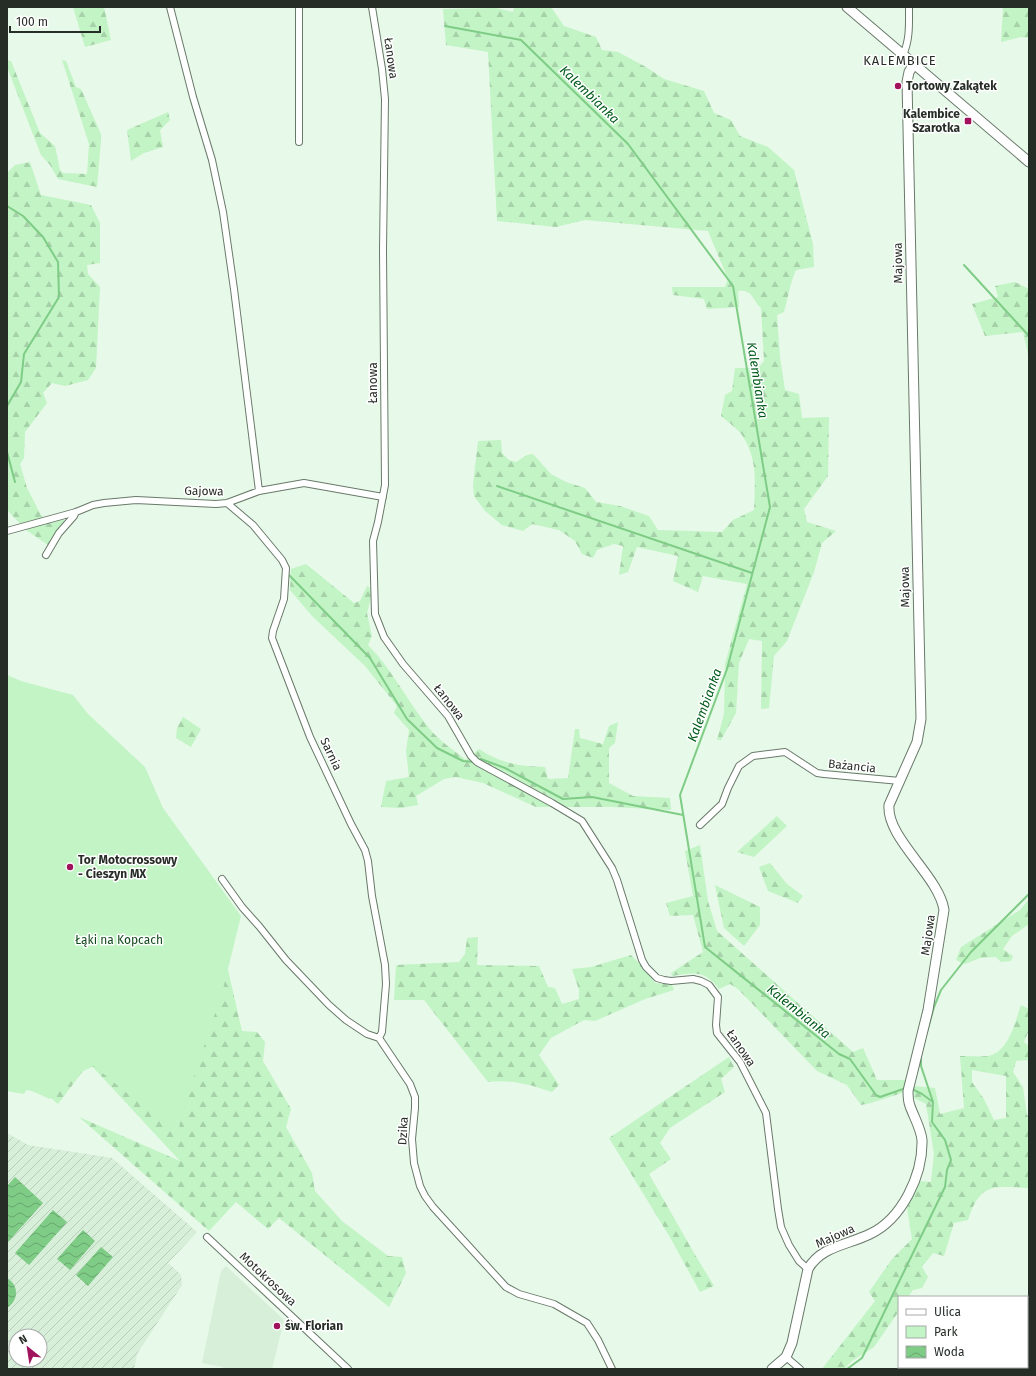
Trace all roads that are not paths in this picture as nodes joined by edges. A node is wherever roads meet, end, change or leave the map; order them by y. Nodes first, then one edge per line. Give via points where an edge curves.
1 (170, 7) edge
2 (299, 7) edge
3 (372, 7) edge
4 (847, 7) edge
5 (909, 7) edge
6 (904, 55) junction
7 (914, 64) junction
8 (299, 142) dead end
9 (1029, 162) edge
10 (259, 491) junction
11 (383, 497) junction
12 (226, 503) junction
13 (76, 512) junction
14 (7, 531) edge
15 (46, 556) dead end
16 (900, 781) junction
17 (700, 825) dead end
18 (222, 879) dead end
19 (379, 1038) junction
20 (207, 1237) dead end
21 (808, 1269) junction
22 (786, 1357) junction
23 (348, 1369) edge
24 (612, 1369) edge
25 (772, 1369) edge
26 (800, 1369) edge

1 - 10 street via 212,160 223,212
2 - 8 street
3 - 11 street, Łanowa via 385,99
4 - 6 street
5 - 6 street via 908,38
6 - 7 street
7 - 9 street
7 - 16 street, Majowa via 906,82 921,719 918,742
10 - 11 street, Gajowa via 304,483
10 - 12 street, Gajowa
11 - 21 street, Łanowa via 373,541 373,554 375,614 384,637 403,664 448,716 477,762 582,821 617,880 642,960 652,973 657,978 671,981 702,981 709,985 718,997 717,1033 740,1062 766,1113 781,1227 799,1261
12 - 13 street, Gajowa via 136,500 93,505
12 - 19 street, Sarnia via 253,525 286,568 284,599 272,638 310,737 368,861 385,965 386,984 382,1032
13 - 14 street, Gajowa
13 - 15 street via 59,533
16 - 17 street, Bażancia via 817,773 785,752 753,756 739,766 722,804
16 - 21 street, Majowa via 889,805 889,813 901,838 937,891 944,910 928,1010 908,1089 909,1104 922,1138 922,1151 913,1183 903,1204 890,1221 870,1234 822,1253 812,1260
18 - 19 street via 286,960 329,1005 367,1034
19 - 24 street, Dzika via 410,1084 415,1097 412,1139 414,1163 425,1196 506,1287 519,1294 554,1304 587,1324
20 - 23 street, Motokrosowa
21 - 22 street, Majowa via 792,1343
22 - 25 street, Majowa
22 - 26 street

